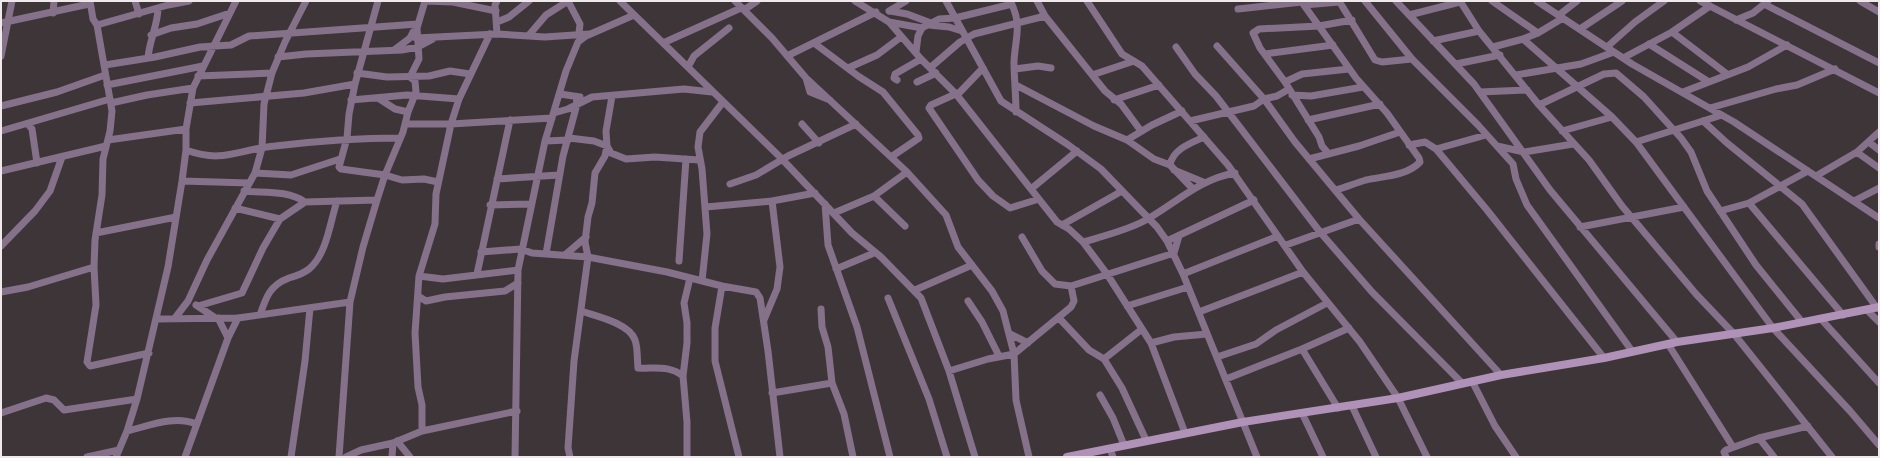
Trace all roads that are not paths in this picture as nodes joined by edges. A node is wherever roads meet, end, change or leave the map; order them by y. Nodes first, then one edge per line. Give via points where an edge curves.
1 (12, 1) edge
2 (54, 1) edge
3 (135, 1) edge
4 (188, 1) edge
5 (236, 1) edge
6 (306, 1) edge
7 (378, 1) edge
8 (425, 1) edge
9 (498, 1) edge
10 (529, 1) edge
11 (568, 1) edge
12 (620, 1) edge
13 (735, 1) edge
14 (757, 1) edge
15 (855, 1) edge
16 (906, 1) edge
17 (1037, 1) edge
18 (1087, 1) edge
19 (1339, 1) edge
20 (1365, 1) edge
21 (1396, 1) edge
22 (1460, 1) edge
23 (1492, 1) edge
24 (1537, 1) edge
25 (1577, 1) edge
26 (1622, 1) edge
27 (1664, 1) edge
28 (1700, 1) edge
29 (1860, 1) edge
30 (1766, 2) edge
31 (90, 3) edge
32 (949, 3) edge
33 (1011, 3) edge
34 (1302, 3) edge
35 (1710, 6) junction
36 (158, 8) junction
37 (742, 9) junction
38 (1238, 9) dead end
39 (496, 11) junction
40 (890, 11) junction
41 (1879, 12) edge
42 (53, 13) junction
43 (230, 13) junction
44 (139, 14) junction
45 (879, 14) junction
46 (634, 15) junction
47 (1409, 15) junction
48 (1046, 16) junction
49 (1561, 17) junction
50 (955, 18) junction
51 (939, 19) junction
52 (1352, 20) junction
53 (1736, 20) junction
54 (8, 22) junction
55 (497, 22) junction
56 (889, 22) junction
57 (1, 24) edge
58 (418, 24) junction
59 (1019, 24) junction
60 (97, 25) junction
61 (398, 26) junction
62 (927, 26) junction
63 (1320, 26) junction
64 (370, 27) junction
65 (729, 28) dead end
66 (1580, 29) junction
67 (1480, 31) junction
68 (290, 32) junction
69 (962, 32) junction
70 (1672, 32) junction
71 (1538, 33) junction
72 (415, 34) junction
73 (490, 34) junction
74 (498, 34) junction
75 (579, 34) junction
76 (591, 34) junction
77 (974, 34) junction
78 (151, 35) junction
79 (529, 35) junction
80 (901, 37) junction
81 (435, 38) junction
82 (966, 38) junction
83 (1523, 39) junction
84 (1432, 41) junction
85 (663, 43) junction
86 (814, 43) junction
87 (1649, 44) junction
88 (215, 45) junction
89 (1333, 45) junction
90 (1787, 45) junction
91 (2, 46) edge
92 (1217, 46) dead end
93 (418, 47) junction
94 (1176, 47) dead end
95 (1493, 47) junction
96 (1607, 48) junction
97 (364, 49) junction
98 (392, 51) junction
99 (916, 52) junction
100 (1614, 52) junction
101 (1265, 54) junction
102 (1500, 55) junction
103 (1, 56) edge
104 (787, 56) junction
105 (1879, 56) edge
106 (278, 57) junction
107 (148, 58) junction
108 (1623, 58) junction
109 (921, 59) junction
110 (1412, 59) junction
111 (1134, 61) junction
112 (1876, 62) edge
113 (1456, 64) junction
114 (105, 65) junction
115 (858, 65) junction
116 (204, 66) junction
117 (688, 67) junction
118 (848, 68) junction
119 (983, 68) junction
120 (1051, 68) dead end
121 (1015, 69) junction
122 (1349, 69) junction
123 (1558, 69) junction
124 (1835, 69) junction
125 (933, 70) junction
126 (272, 73) junction
127 (357, 73) junction
128 (470, 74) junction
129 (1727, 74) junction
130 (105, 75) junction
131 (1092, 75) junction
132 (1516, 75) junction
133 (198, 76) junction
134 (858, 76) junction
135 (410, 77) junction
136 (897, 80) dead end
137 (702, 82) junction
138 (917, 82) dead end
139 (1285, 82) junction
140 (1709, 82) junction
141 (355, 84) junction
142 (107, 85) junction
143 (1016, 85) junction
144 (1160, 85) junction
145 (1364, 87) junction
146 (1578, 87) junction
147 (193, 88) junction
148 (697, 90) junction
149 (1527, 90) junction
150 (712, 92) junction
151 (1290, 92) junction
152 (1480, 92) junction
153 (1684, 92) junction
154 (1879, 93) edge
155 (560, 94) junction
156 (956, 94) junction
157 (415, 96) junction
158 (612, 96) junction
159 (266, 97) junction
160 (576, 97) junction
161 (378, 98) junction
162 (459, 98) junction
163 (588, 98) junction
164 (1264, 99) junction
165 (351, 100) junction
166 (1114, 100) junction
167 (111, 101) junction
168 (723, 102) junction
169 (190, 104) junction
170 (557, 104) junction
171 (577, 104) junction
172 (1380, 104) junction
173 (1539, 105) junction
174 (1, 106) edge
175 (1254, 106) junction
176 (1710, 108) junction
177 (568, 109) junction
178 (1182, 111) junction
179 (408, 112) junction
180 (1016, 112) junction
181 (1227, 112) junction
182 (1273, 113) junction
183 (553, 115) junction
184 (1722, 115) junction
185 (1612, 117) junction
186 (510, 120) junction
187 (1308, 120) junction
188 (1190, 121) junction
189 (1703, 121) junction
190 (28, 124) junction
191 (405, 124) junction
192 (451, 124) junction
193 (802, 124) dead end
194 (856, 124) junction
195 (347, 126) junction
196 (186, 129) junction
197 (1674, 129) junction
198 (1, 131) edge
199 (1562, 131) junction
200 (1141, 132) junction
201 (1400, 132) junction
202 (1879, 132) edge
203 (1486, 135) junction
204 (1204, 137) junction
205 (347, 138) junction
206 (400, 138) junction
207 (568, 139) junction
208 (334, 140) junction
209 (1127, 140) junction
210 (546, 141) junction
211 (1636, 142) junction
212 (107, 143) junction
213 (819, 143) junction
214 (1870, 143) junction
215 (1573, 144) junction
216 (1409, 145) junction
217 (1496, 145) junction
218 (607, 146) junction
219 (262, 148) junction
220 (1436, 149) junction
221 (186, 150) junction
222 (1879, 150) edge
223 (1076, 151) junction
224 (1524, 152) junction
225 (1328, 153) junction
226 (1858, 153) junction
227 (62, 157) junction
228 (891, 157) junction
229 (340, 159) junction
230 (686, 159) junction
231 (1309, 159) junction
232 (699, 160) junction
233 (782, 160) junction
234 (37, 163) junction
235 (1228, 165) junction
236 (1172, 168) junction
237 (1879, 168) edge
238 (1, 171) edge
239 (1808, 171) junction
240 (907, 172) junction
241 (255, 173) junction
242 (1234, 173) junction
243 (385, 174) junction
244 (1220, 174) junction
245 (559, 175) junction
246 (1816, 176) junction
247 (537, 177) junction
248 (497, 179) junction
249 (182, 181) junction
250 (438, 182) junction
251 (1203, 182) junction
252 (249, 183) junction
253 (730, 184) dead end
254 (1778, 185) junction
255 (1192, 188) junction
256 (1879, 188) edge
257 (1031, 189) junction
258 (1336, 190) junction
259 (1122, 191) junction
260 (244, 192) junction
261 (815, 193) junction
262 (874, 196) junction
263 (1039, 198) junction
264 (377, 200) junction
265 (772, 200) junction
266 (1254, 200) junction
267 (337, 201) junction
268 (1854, 201) junction
269 (305, 202) junction
270 (1749, 203) junction
271 (531, 204) junction
272 (825, 204) junction
273 (490, 205) junction
274 (706, 207) junction
275 (1684, 207) junction
276 (235, 208) junction
277 (1720, 211) junction
278 (834, 213) junction
279 (176, 217) junction
280 (1632, 217) junction
281 (1150, 218) junction
282 (1879, 218) edge
283 (280, 219) junction
284 (1359, 219) junction
285 (1062, 225) junction
286 (905, 226) dead end
287 (1580, 227) junction
288 (1320, 232) junction
289 (96, 233) junction
290 (1179, 236) junction
291 (1278, 236) junction
292 (586, 237) junction
293 (1022, 237) dead end
294 (1167, 241) junction
295 (1083, 242) junction
296 (1879, 244) edge
297 (1286, 245) junction
298 (1, 246) edge
299 (1879, 247) edge
300 (521, 250) junction
301 (481, 252) junction
302 (874, 253) junction
303 (546, 254) junction
304 (1174, 254) junction
305 (565, 255) junction
306 (588, 257) junction
307 (679, 261) dead end
308 (972, 265) junction
309 (94, 266) junction
310 (836, 269) junction
311 (518, 270) junction
312 (1303, 272) junction
313 (477, 274) junction
314 (1107, 274) junction
315 (1183, 274) junction
316 (419, 276) junction
317 (690, 278) junction
318 (702, 281) junction
319 (518, 283) junction
320 (722, 286) junction
321 (1071, 286) junction
322 (1188, 287) junction
323 (915, 290) junction
324 (1, 292) edge
325 (418, 296) junction
326 (888, 298) dead end
327 (188, 301) junction
328 (968, 301) dead end
329 (350, 302) junction
330 (1327, 303) junction
331 (198, 306) junction
332 (1127, 306) junction
333 (1878, 307) edge
334 (310, 308) junction
335 (821, 309) dead end
336 (1867, 310) junction
337 (581, 311) junction
338 (1199, 312) junction
339 (260, 315) junction
340 (1843, 315) junction
341 (216, 317) junction
342 (175, 318) junction
343 (238, 318) junction
344 (1059, 318) junction
345 (157, 319) junction
346 (1821, 319) junction
347 (764, 321) junction
348 (1802, 322) junction
349 (1879, 322) edge
350 (1349, 328) junction
351 (1772, 328) junction
352 (1142, 330) junction
353 (1010, 334) junction
354 (1207, 334) junction
355 (1734, 334) junction
356 (228, 338) junction
357 (1028, 343) junction
358 (1151, 343) junction
359 (1672, 343) junction
360 (1302, 349) junction
361 (1632, 351) junction
362 (149, 353) junction
363 (1014, 354) junction
364 (999, 356) junction
365 (1217, 357) junction
366 (1604, 358) junction
367 (1104, 359) junction
368 (949, 371) junction
369 (1501, 375) junction
370 (683, 376) junction
371 (1226, 379) junction
372 (1472, 381) junction
373 (832, 383) junction
374 (1462, 383) junction
375 (1879, 383) edge
376 (772, 393) junction
377 (1100, 395) dead end
378 (1398, 398) junction
379 (137, 399) junction
380 (1352, 406) junction
381 (1338, 408) junction
382 (517, 411) junction
383 (1, 413) edge
384 (1302, 413) junction
385 (1243, 422) junction
386 (196, 424) junction
387 (1808, 426) junction
388 (127, 431) junction
389 (422, 431) junction
390 (1185, 433) junction
391 (1759, 438) junction
392 (1146, 440) junction
393 (395, 442) junction
394 (1124, 445) junction
395 (1879, 445) edge
396 (1733, 447) junction
397 (117, 453) edge
398 (1112, 453) edge
399 (87, 457) edge
400 (185, 457) edge
401 (291, 457) edge
402 (339, 457) edge
403 (346, 457) edge
404 (392, 457) edge
405 (410, 457) edge
406 (515, 457) edge
407 (570, 457) edge
408 (687, 457) edge
409 (739, 457) edge
410 (780, 457) edge
411 (853, 457) edge
412 (890, 457) edge
413 (947, 457) edge
414 (975, 457) edge
415 (1029, 457) edge
416 (1066, 457) edge
417 (1257, 457) edge
418 (1323, 457) edge
419 (1376, 457) edge
420 (1427, 457) edge
421 (1516, 457) edge
422 (1726, 457) edge
423 (1774, 457) edge
424 (1832, 457) edge

1 - 54 street
2 - 42 street
3 - 44 street
4 - 36 street
5 - 43 street
6 - 68 street
7 - 64 street
8 - 39 street via 452,2
8 - 58 street
9 - 39 street via 495,5
10 - 55 street via 509,17
11 - 75 street via 580,24
11 - 79 street via 546,13
12 - 46 street
13 - 37 street
14 - 37 street
15 - 45 street
16 - 40 street
17 - 48 street
18 - 111 street via 1118,49
19 - 34 street
19 - 52 street
20 - 110 street
21 - 47 street
22 - 47 street
22 - 67 street
23 - 71 street
24 - 49 street
25 - 49 street
26 - 66 street
27 - 96 street via 1635,22
28 - 35 street
29 - 41 street
30 - 53 street via 1749,16
30 - 112 street
31 - 42 street
31 - 60 street
32 - 50 street
32 - 51 street
33 - 50 street
33 - 59 street
34 - 38 street
34 - 63 street
35 - 53 street
35 - 70 street
36 - 44 street
36 - 78 street
37 - 85 street
37 - 104 street
39 - 55 street
40 - 45 street
40 - 62 street via 907,14
42 - 54 street
43 - 78 street
43 - 88 street
44 - 60 street
45 - 56 street
45 - 86 street
46 - 76 street
46 - 85 street
47 - 84 street
48 - 59 street
48 - 131 street
49 - 66 street
49 - 71 street
50 - 51 street
50 - 69 street
51 - 62 street
52 - 63 street
52 - 110 street via 1375,60 1382,62
53 - 90 street
54 - 57 street
54 - 91 street
55 - 74 street
56 - 62 street
56 - 80 street
58 - 61 street
58 - 72 street
59 - 77 street
59 - 121 street
60 - 114 street
61 - 64 street
61 - 72 street
62 - 69 street via 950,27
62 - 99 street via 918,36
63 - 89 street
63 - 101 street via 1254,31 1253,35
64 - 68 street
64 - 97 street
65 - 117 street via 694,56
66 - 96 street
67 - 84 street
67 - 95 street
68 - 88 street via 249,36 231,45
68 - 106 street
69 - 77 street
69 - 82 street
70 - 87 street
70 - 129 street
71 - 83 street
72 - 81 street
72 - 93 street
72 - 98 street
73 - 74 street
73 - 81 street
73 - 128 street
74 - 79 street
75 - 76 street
75 - 79 street via 545,37
76 - 155 street via 578,42
77 - 82 street
78 - 107 street
80 - 99 street
80 - 115 street
81 - 93 street
82 - 119 street
82 - 125 street
83 - 95 street
83 - 123 street
84 - 113 street
85 - 117 street
86 - 104 street
86 - 118 street
87 - 108 street
87 - 140 street
88 - 107 street
88 - 116 street
89 - 101 street
89 - 122 street
90 - 124 street
90 - 129 street via 1760,61
91 - 103 street
92 - 164 street
93 - 98 street
93 - 135 street via 418,59
94 - 181 street
95 - 102 street
96 - 100 street
97 - 98 street via 374,52
97 - 106 street
97 - 127 street
99 - 109 street
100 - 108 street
100 - 123 street via 1593,61
101 - 139 street
102 - 113 street
102 - 132 street
104 - 194 street via 806,78
105 - 112 street
106 - 126 street
107 - 114 street
108 - 153 street
109 - 125 street
109 - 136 street via 895,74 894,78
110 - 203 street
111 - 131 street
111 - 144 street
113 - 152 street
114 - 130 street
115 - 118 street
115 - 134 street
116 - 133 street
116 - 142 street
117 - 137 street
118 - 134 street
119 - 156 street
119 - 180 street via 1001,101
120 - 121 street via 1038,66
121 - 143 street
122 - 139 street via 1302,74
122 - 145 street
123 - 132 street
123 - 146 street
124 - 154 street
124 - 176 street via 1797,86 1776,89
125 - 138 street
125 - 156 street
126 - 133 street
126 - 159 street
127 - 135 street via 370,76
127 - 141 street
128 - 135 street via 450,71
128 - 162 street
129 - 140 street
130 - 142 street
130 - 174 street via 62,90
131 - 166 street
132 - 149 street
133 - 147 street
134 - 228 street via 883,92 919,138
135 - 157 street via 417,86
137 - 148 street
137 - 150 street
139 - 151 street
140 - 153 street
141 - 159 street
141 - 165 street
142 - 167 street
143 - 180 street
143 - 209 street via 1094,126
144 - 166 street
144 - 178 street
145 - 151 street via 1311,96
145 - 172 street
146 - 173 street
146 - 185 street
146 - 197 street via 1604,74 1616,73 1635,88
147 - 167 street
147 - 169 street
148 - 150 street
148 - 158 street via 646,90
149 - 152 street
149 - 173 street
150 - 168 street
151 - 164 street
151 - 187 street
152 - 224 street
153 - 176 street
155 - 160 street
155 - 170 street
156 - 257 street
156 - 263 street via 929,108 978,180 993,196 1010,208
157 - 161 street
157 - 162 street
157 - 179 street
158 - 163 street
158 - 218 street via 606,131
159 - 169 street
159 - 219 street
160 - 163 street
160 - 171 street
161 - 165 street
161 - 179 street via 395,109
162 - 192 street
163 - 171 street
164 - 175 street
164 - 182 street
165 - 195 street
166 - 200 street via 1124,107
167 - 190 street
167 - 212 street
168 - 232 street via 700,132
168 - 233 street
169 - 196 street
170 - 177 street
170 - 183 street
171 - 177 street
171 - 207 street
172 - 187 street
172 - 201 street
173 - 199 street
175 - 181 street
175 - 182 street
176 - 184 street
177 - 183 street
178 - 188 street
178 - 200 street
179 - 191 street
180 - 223 street
181 - 188 street
181 - 288 street
182 - 231 street
183 - 186 street
183 - 210 street
184 - 189 street
184 - 239 street
185 - 199 street
185 - 211 street
186 - 192 street
186 - 248 street
187 - 225 street
188 - 204 street
189 - 197 street
189 - 254 street
190 - 198 street
190 - 234 street via 32,129
191 - 192 street
191 - 206 street
192 - 250 street
193 - 213 street
194 - 213 street
194 - 228 street
195 - 205 street
195 - 208 street
196 - 212 street
196 - 221 street
197 - 211 street
197 - 277 street via 1692,152 1702,182
199 - 215 street
200 - 209 street
201 - 216 street
201 - 225 street
202 - 214 street
203 - 217 street
203 - 220 street
204 - 235 street
204 - 236 street via 1172,156
205 - 206 street
205 - 208 street
205 - 229 street
206 - 243 street
207 - 210 street
207 - 218 street via 594,141
207 - 245 street
208 - 219 street
209 - 236 street
210 - 247 street
211 - 275 street
212 - 227 street
212 - 289 street
213 - 233 street
214 - 222 street
214 - 226 street
215 - 224 street
215 - 280 street via 1589,160
216 - 220 street via 1425,142
216 - 258 street via 1419,158 1418,165 1406,171
217 - 224 street
217 - 361 street via 1514,166 1516,179 1530,209
218 - 230 street via 611,153 626,159
218 - 292 street via 605,156 595,173
219 - 221 street via 214,158
219 - 241 street
220 - 366 street
221 - 249 street
223 - 257 street
223 - 259 street via 1101,169
224 - 287 street via 1530,164
225 - 231 street
226 - 237 street
226 - 246 street
227 - 234 street
227 - 298 street via 50,192
228 - 240 street
229 - 241 street via 290,175
229 - 243 street via 341,169
230 - 232 street
230 - 307 street
231 - 258 street
232 - 274 street
233 - 253 street
233 - 261 street
234 - 238 street
235 - 242 street
235 - 244 street
236 - 251 street
236 - 255 street
239 - 246 street
239 - 254 street
240 - 262 street
240 - 308 street via 946,215 958,247
241 - 252 street
242 - 244 street
242 - 266 street
243 - 250 street via 402,180 424,179
243 - 264 street
244 - 251 street
245 - 247 street
245 - 303 street
246 - 268 street
247 - 248 street
247 - 271 street
248 - 273 street
249 - 252 street
249 - 279 street
250 - 316 street via 435,224
251 - 255 street
252 - 260 street
254 - 270 street
254 - 333 street via 1810,212
255 - 281 street
256 - 268 street
257 - 263 street
258 - 284 street
259 - 281 street
259 - 285 street
260 - 269 street via 289,195
260 - 276 street
261 - 265 street
261 - 272 street
262 - 278 street
262 - 286 street
263 - 285 street
264 - 267 street
264 - 329 street
265 - 274 street
265 - 347 street via 780,267 778,289
266 - 290 street
266 - 291 street
267 - 269 street
267 - 339 street via 318,258 304,272 275,284
268 - 282 street
269 - 283 street
270 - 277 street
270 - 340 street
271 - 273 street
271 - 300 street
272 - 278 street
272 - 310 street via 828,245
273 - 301 street
274 - 318 street via 707,242
275 - 280 street
275 - 351 street
276 - 283 street
276 - 327 street
277 - 348 street via 1760,270
278 - 302 street
279 - 289 street
279 - 345 street
280 - 287 street
280 - 355 street via 1709,309
281 - 294 street
281 - 295 street via 1129,228
283 - 331 street via 242,292
284 - 288 street
284 - 369 street
285 - 295 street
287 - 359 street
288 - 297 street
288 - 374 street via 1372,292
289 - 309 street
290 - 294 street
290 - 304 street
291 - 297 street
291 - 315 street
292 - 305 street
292 - 306 street
293 - 321 street via 1046,276 1055,284
294 - 304 street
295 - 314 street
296 - 299 street
297 - 312 street
300 - 301 street
300 - 303 street
300 - 311 street
301 - 313 street
302 - 310 street
302 - 323 street
303 - 305 street
304 - 314 street
304 - 315 street
305 - 306 street
306 - 317 street
306 - 337 street
308 - 323 street
308 - 353 street via 999,300
309 - 324 street via 28,287
309 - 362 street via 96,305 88,364 90,366
310 - 412 street via 857,327
311 - 313 street
311 - 319 street
312 - 330 street
312 - 338 street
313 - 316 street via 443,278
314 - 321 street
314 - 332 street
315 - 322 street
316 - 325 street
317 - 318 street
317 - 370 street via 684,303 687,343
318 - 320 street
319 - 325 street via 505,291 487,294 426,301
319 - 382 street
320 - 347 street via 756,292 760,298
320 - 409 street via 716,317 716,370
321 - 344 street via 1073,304
322 - 332 street
322 - 338 street
323 - 368 street via 921,298
325 - 389 street via 415,333
326 - 413 street via 929,399
327 - 331 street
327 - 342 street
328 - 364 street
329 - 334 street
329 - 402 street
330 - 350 street
330 - 365 street via 1276,330 1256,344
331 - 341 street
332 - 352 street
333 - 336 street
334 - 339 street
334 - 401 street
335 - 373 street via 822,327 832,368
336 - 340 street
336 - 349 street
337 - 370 street via 622,326 633,336 638,368 669,367
337 - 407 street via 574,361 568,448
338 - 354 street
339 - 343 street
340 - 346 street
341 - 342 street
341 - 343 street
341 - 356 street
342 - 345 street
343 - 356 street
344 - 357 street
344 - 367 street via 1089,350
345 - 362 street
346 - 348 street
346 - 375 street
347 - 376 street
348 - 351 street
350 - 360 street
350 - 378 street
351 - 355 street
351 - 395 street
352 - 358 street
352 - 367 street
353 - 357 street
353 - 363 street
354 - 358 street via 1174,337
354 - 365 street
355 - 359 street
355 - 387 street
356 - 386 street
357 - 363 street
358 - 390 street
359 - 361 street
359 - 396 street
360 - 371 street
360 - 381 street
361 - 366 street
362 - 379 street
363 - 364 street
363 - 415 street via 1016,400
364 - 368 street
365 - 371 street
366 - 369 street
367 - 392 street via 1122,388
368 - 414 street
369 - 372 street
370 - 408 street
371 - 385 street
372 - 374 street
372 - 421 street
373 - 376 street
373 - 411 street via 844,414
374 - 378 street
376 - 410 street
377 - 394 street
378 - 380 street
378 - 420 street
379 - 383 street via 64,410 52,398 46,398
379 - 388 street
380 - 381 street
380 - 419 street
381 - 384 street
382 - 389 street
382 - 406 street
384 - 385 street
384 - 418 street
385 - 390 street
385 - 417 street
386 - 388 street via 186,420 174,421
386 - 400 street
387 - 391 street
387 - 424 street
388 - 397 street
389 - 393 street
390 - 392 street
391 - 396 street
391 - 423 street
392 - 394 street
393 - 403 street via 361,450
393 - 404 street
393 - 405 street
394 - 398 street
396 - 422 street via 1724,452
397 - 399 street
398 - 416 street

